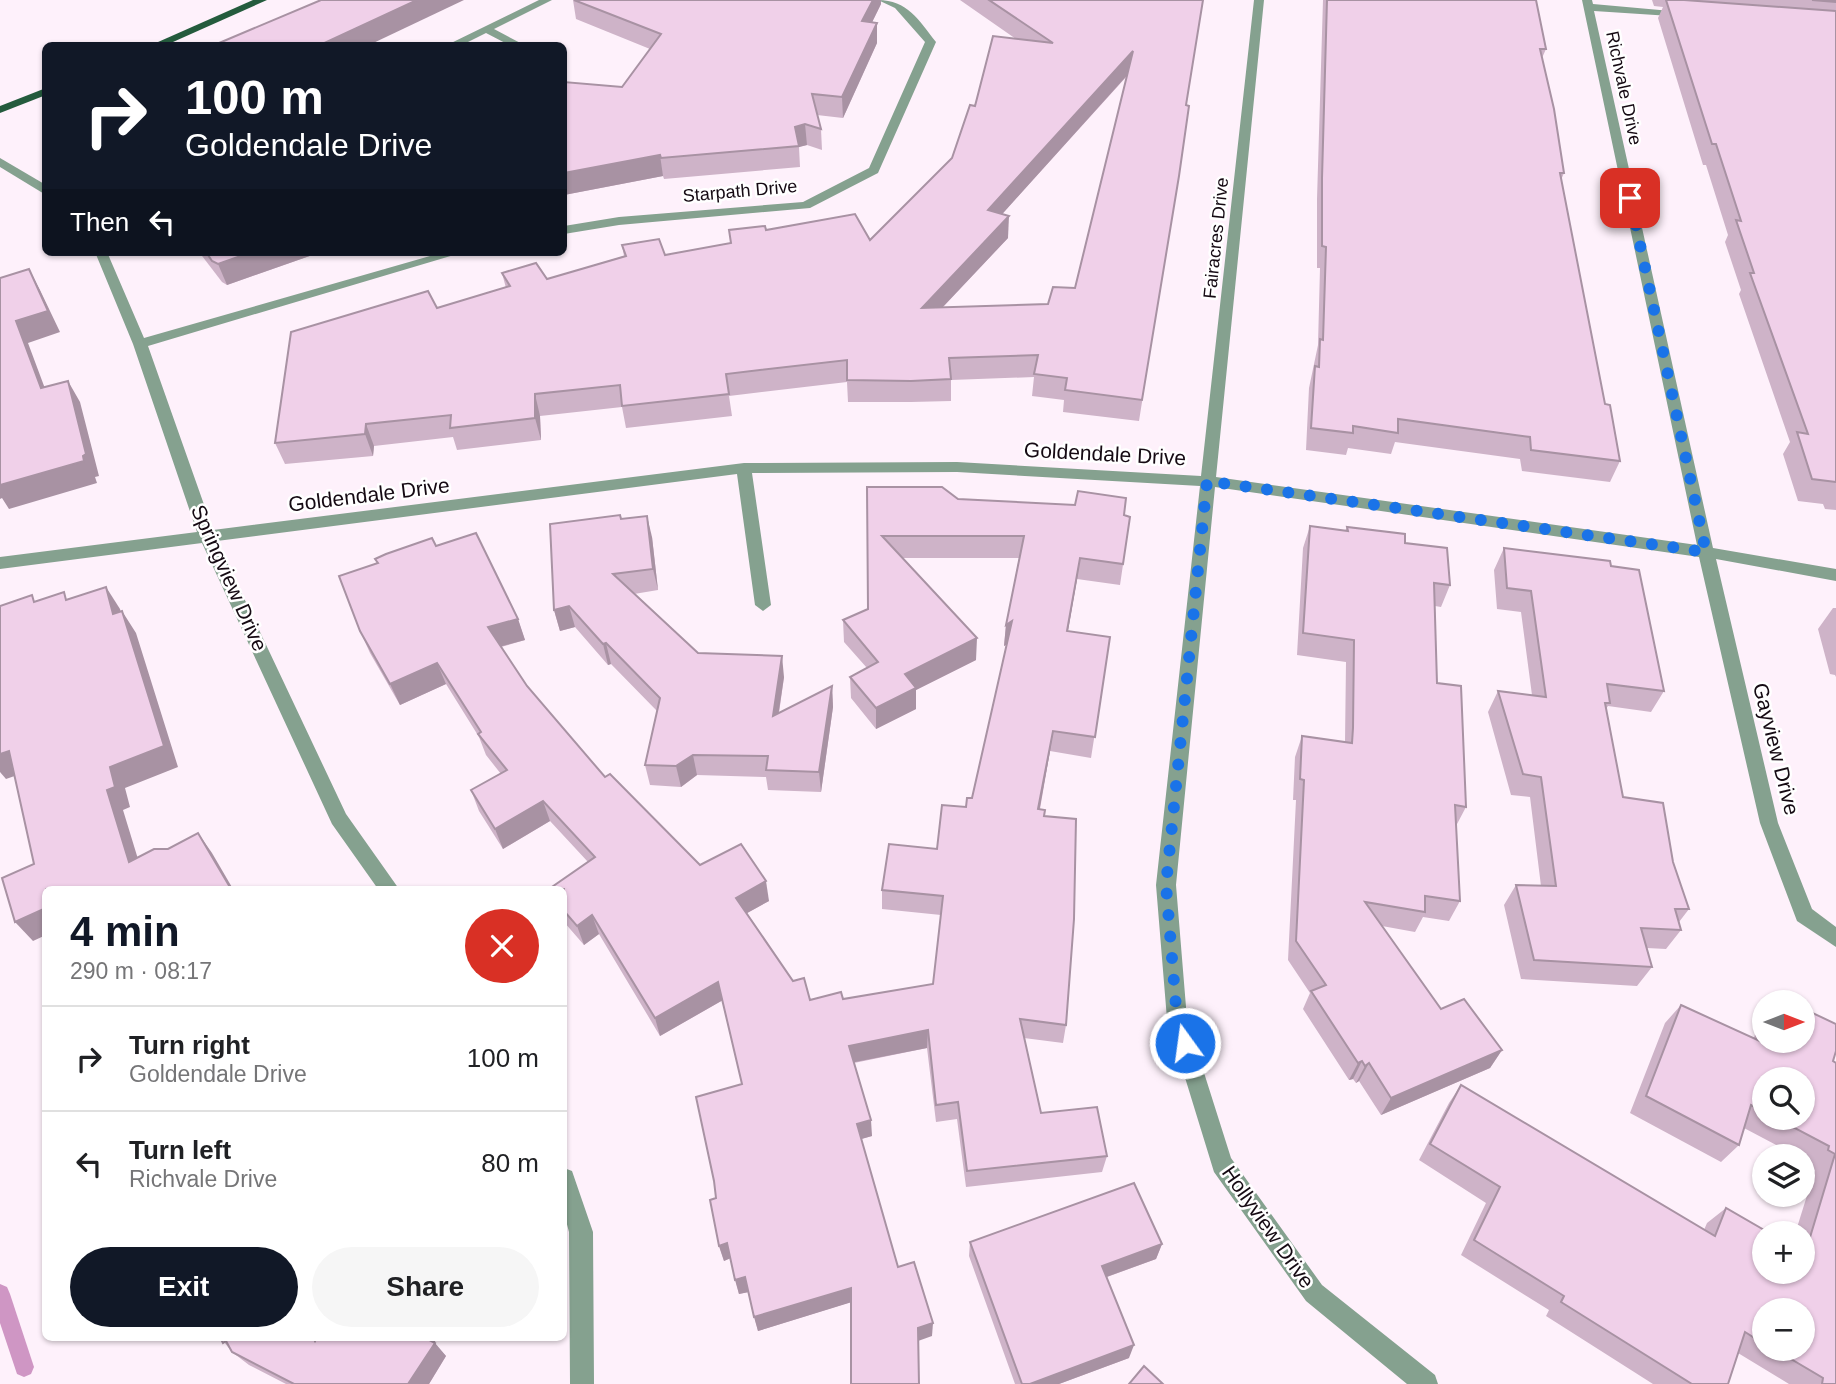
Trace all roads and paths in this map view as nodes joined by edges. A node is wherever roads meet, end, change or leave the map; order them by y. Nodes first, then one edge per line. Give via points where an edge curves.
1 (262, 0) edge
2 (547, 0) edge
3 (883, 0) edge
4 (1259, 0) edge
5 (1588, 4) edge
6 (1699, 16) edge
7 (486, 29) junction
8 (163, 42) edge
9 (458, 42) edge
10 (513, 42) edge
11 (42, 93) edge
12 (0, 110) edge
13 (0, 162) edge
14 (42, 188) edge
15 (567, 230) edge
16 (103, 256) edge
17 (444, 256) edge
18 (140, 344) junction
19 (744, 468) junction
20 (1207, 481) junction
21 (207, 537) junction
22 (1706, 552) junction
23 (0, 563) edge
24 (1836, 575) edge
25 (763, 606) dead end
26 (386, 886) edge
27 (1836, 938) edge
28 (567, 1188) edge
29 (582, 1384) edge
30 (1426, 1384) edge

1 - 8 main road
2 - 7 street
3 - 15 street, Starpath Drive via 899,6 931,42 874,170 806,205
4 - 20 street, Fairacres Drive
5 - 6 street
5 - 22 street, Richvale Drive
7 - 9 street
7 - 10 street
11 - 12 main road
13 - 14 street
16 - 18 street, Springview Drive
17 - 18 street
18 - 21 street, Springview Drive
19 - 20 street, Goldendale Drive via 957,467
19 - 21 street, Goldendale Drive
19 - 25 street
20 - 22 street, Goldendale Drive
20 - 30 street, Hollyview Drive via 1166,885 1177,1019 1222,1164 1314,1293
21 - 23 street, Goldendale Drive
21 - 26 street, Springview Drive via 339,819
22 - 24 street, Goldendale Drive
22 - 27 street, Gayview Drive via 1769,823 1804,915
28 - 29 street via 581,1232

